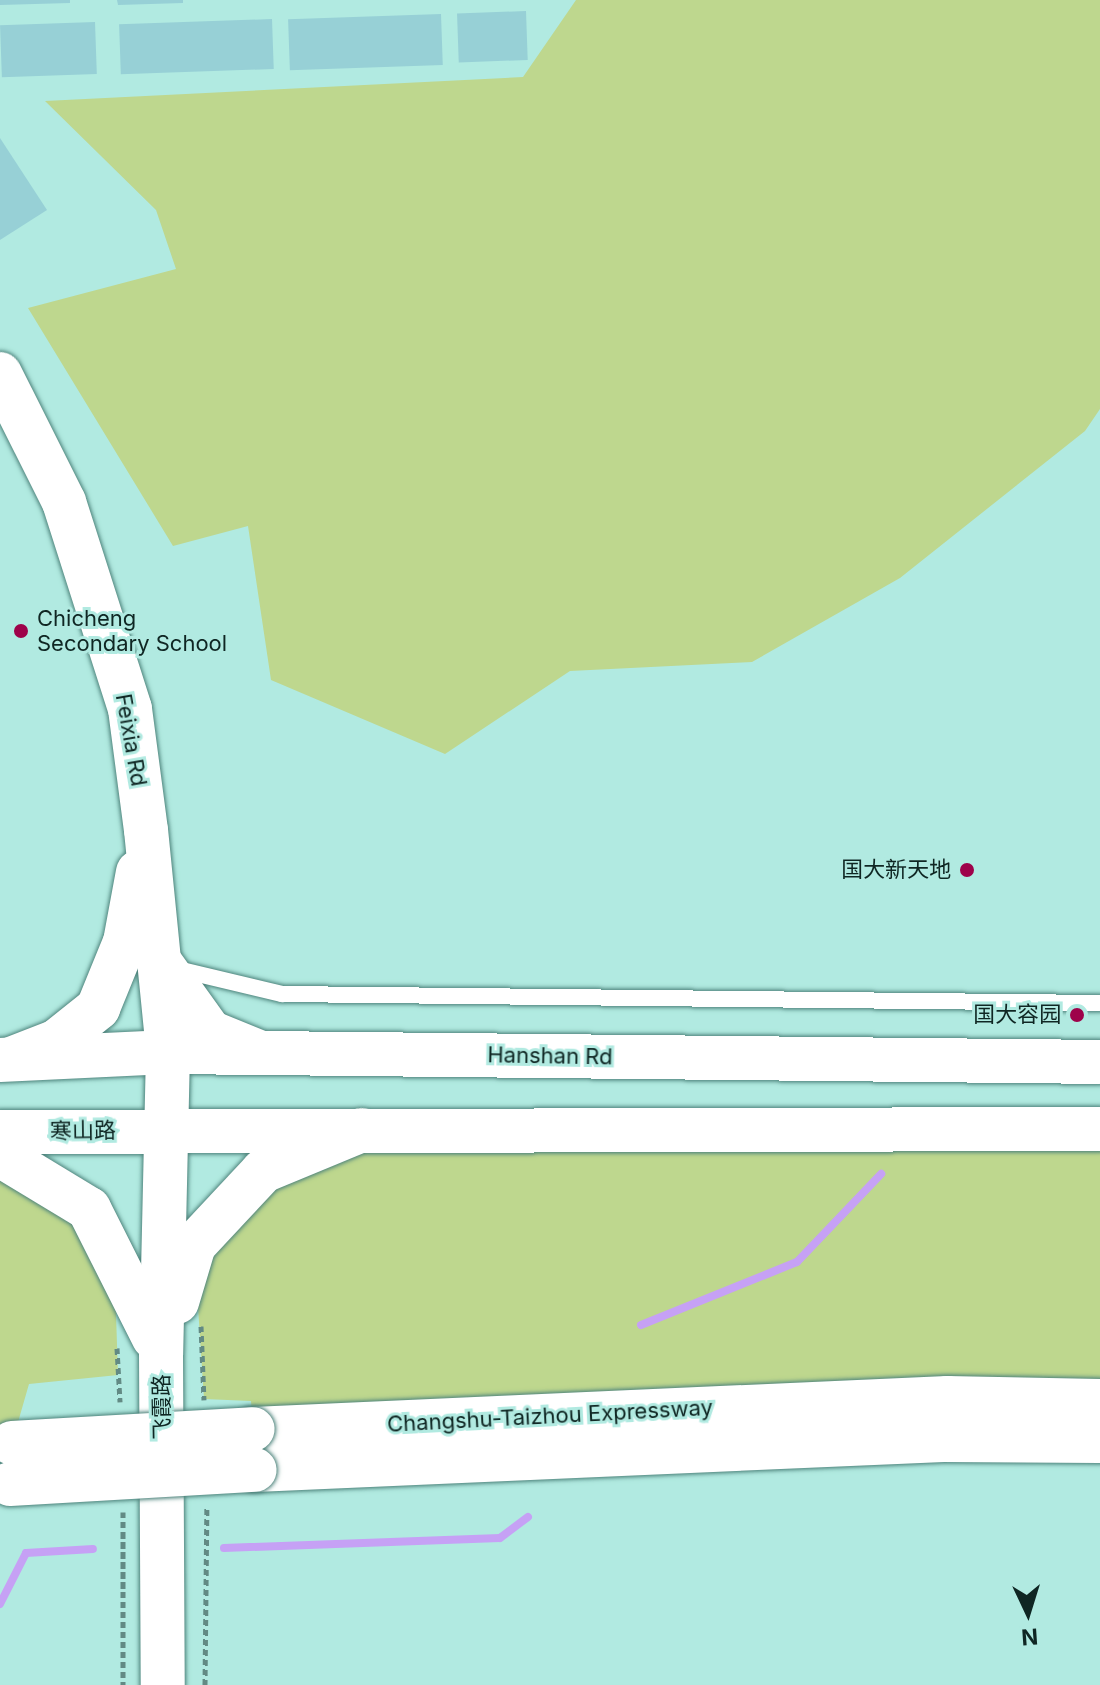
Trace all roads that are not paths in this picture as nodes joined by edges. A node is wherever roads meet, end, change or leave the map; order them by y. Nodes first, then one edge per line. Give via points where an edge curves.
1 (0, 374) edge
2 (146, 830) junction
3 (162, 965) junction
4 (1100, 1003) edge
5 (168, 1052) junction
6 (259, 1052) junction
7 (5, 1060) edge
8 (1100, 1062) edge
9 (165, 1129) junction
10 (365, 1129) junction
11 (1100, 1129) edge
12 (0, 1132) edge
13 (0, 1155) edge
14 (161, 1354) junction
15 (1100, 1401) edge
16 (1100, 1441) edge
17 (254, 1450) junction
18 (6, 1464) edge
19 (163, 1685) edge

1 - 2 main road, Feixia Rd via 69,517 130,709
2 - 3 main road, Feixia Rd
2 - 7 main road via 125,942 98,1008 57,1041
3 - 4 lane via 282,994
3 - 5 main road, Feixia Rd
3 - 6 main road via 210,1032
5 - 6 main road, Hanshan Rd
5 - 7 main road, Hanshan Rd
5 - 9 main road, Feixia Rd
6 - 8 main road, Hanshan Rd
9 - 10 main road
9 - 12 main road, 寒山路
9 - 14 main road, 飞霞路
10 - 11 main road
10 - 14 main road via 263,1171 194,1245
13 - 14 main road via 89,1209 130,1282
14 - 19 main road, 飞霞路
15 - 17 main road, Changshu-Taizhou Expressway via 947,1398
16 - 17 main road, Changshu-Taizhou Expressway
17 - 18 main road, Changshu-Taizhou Expressway, bridge

